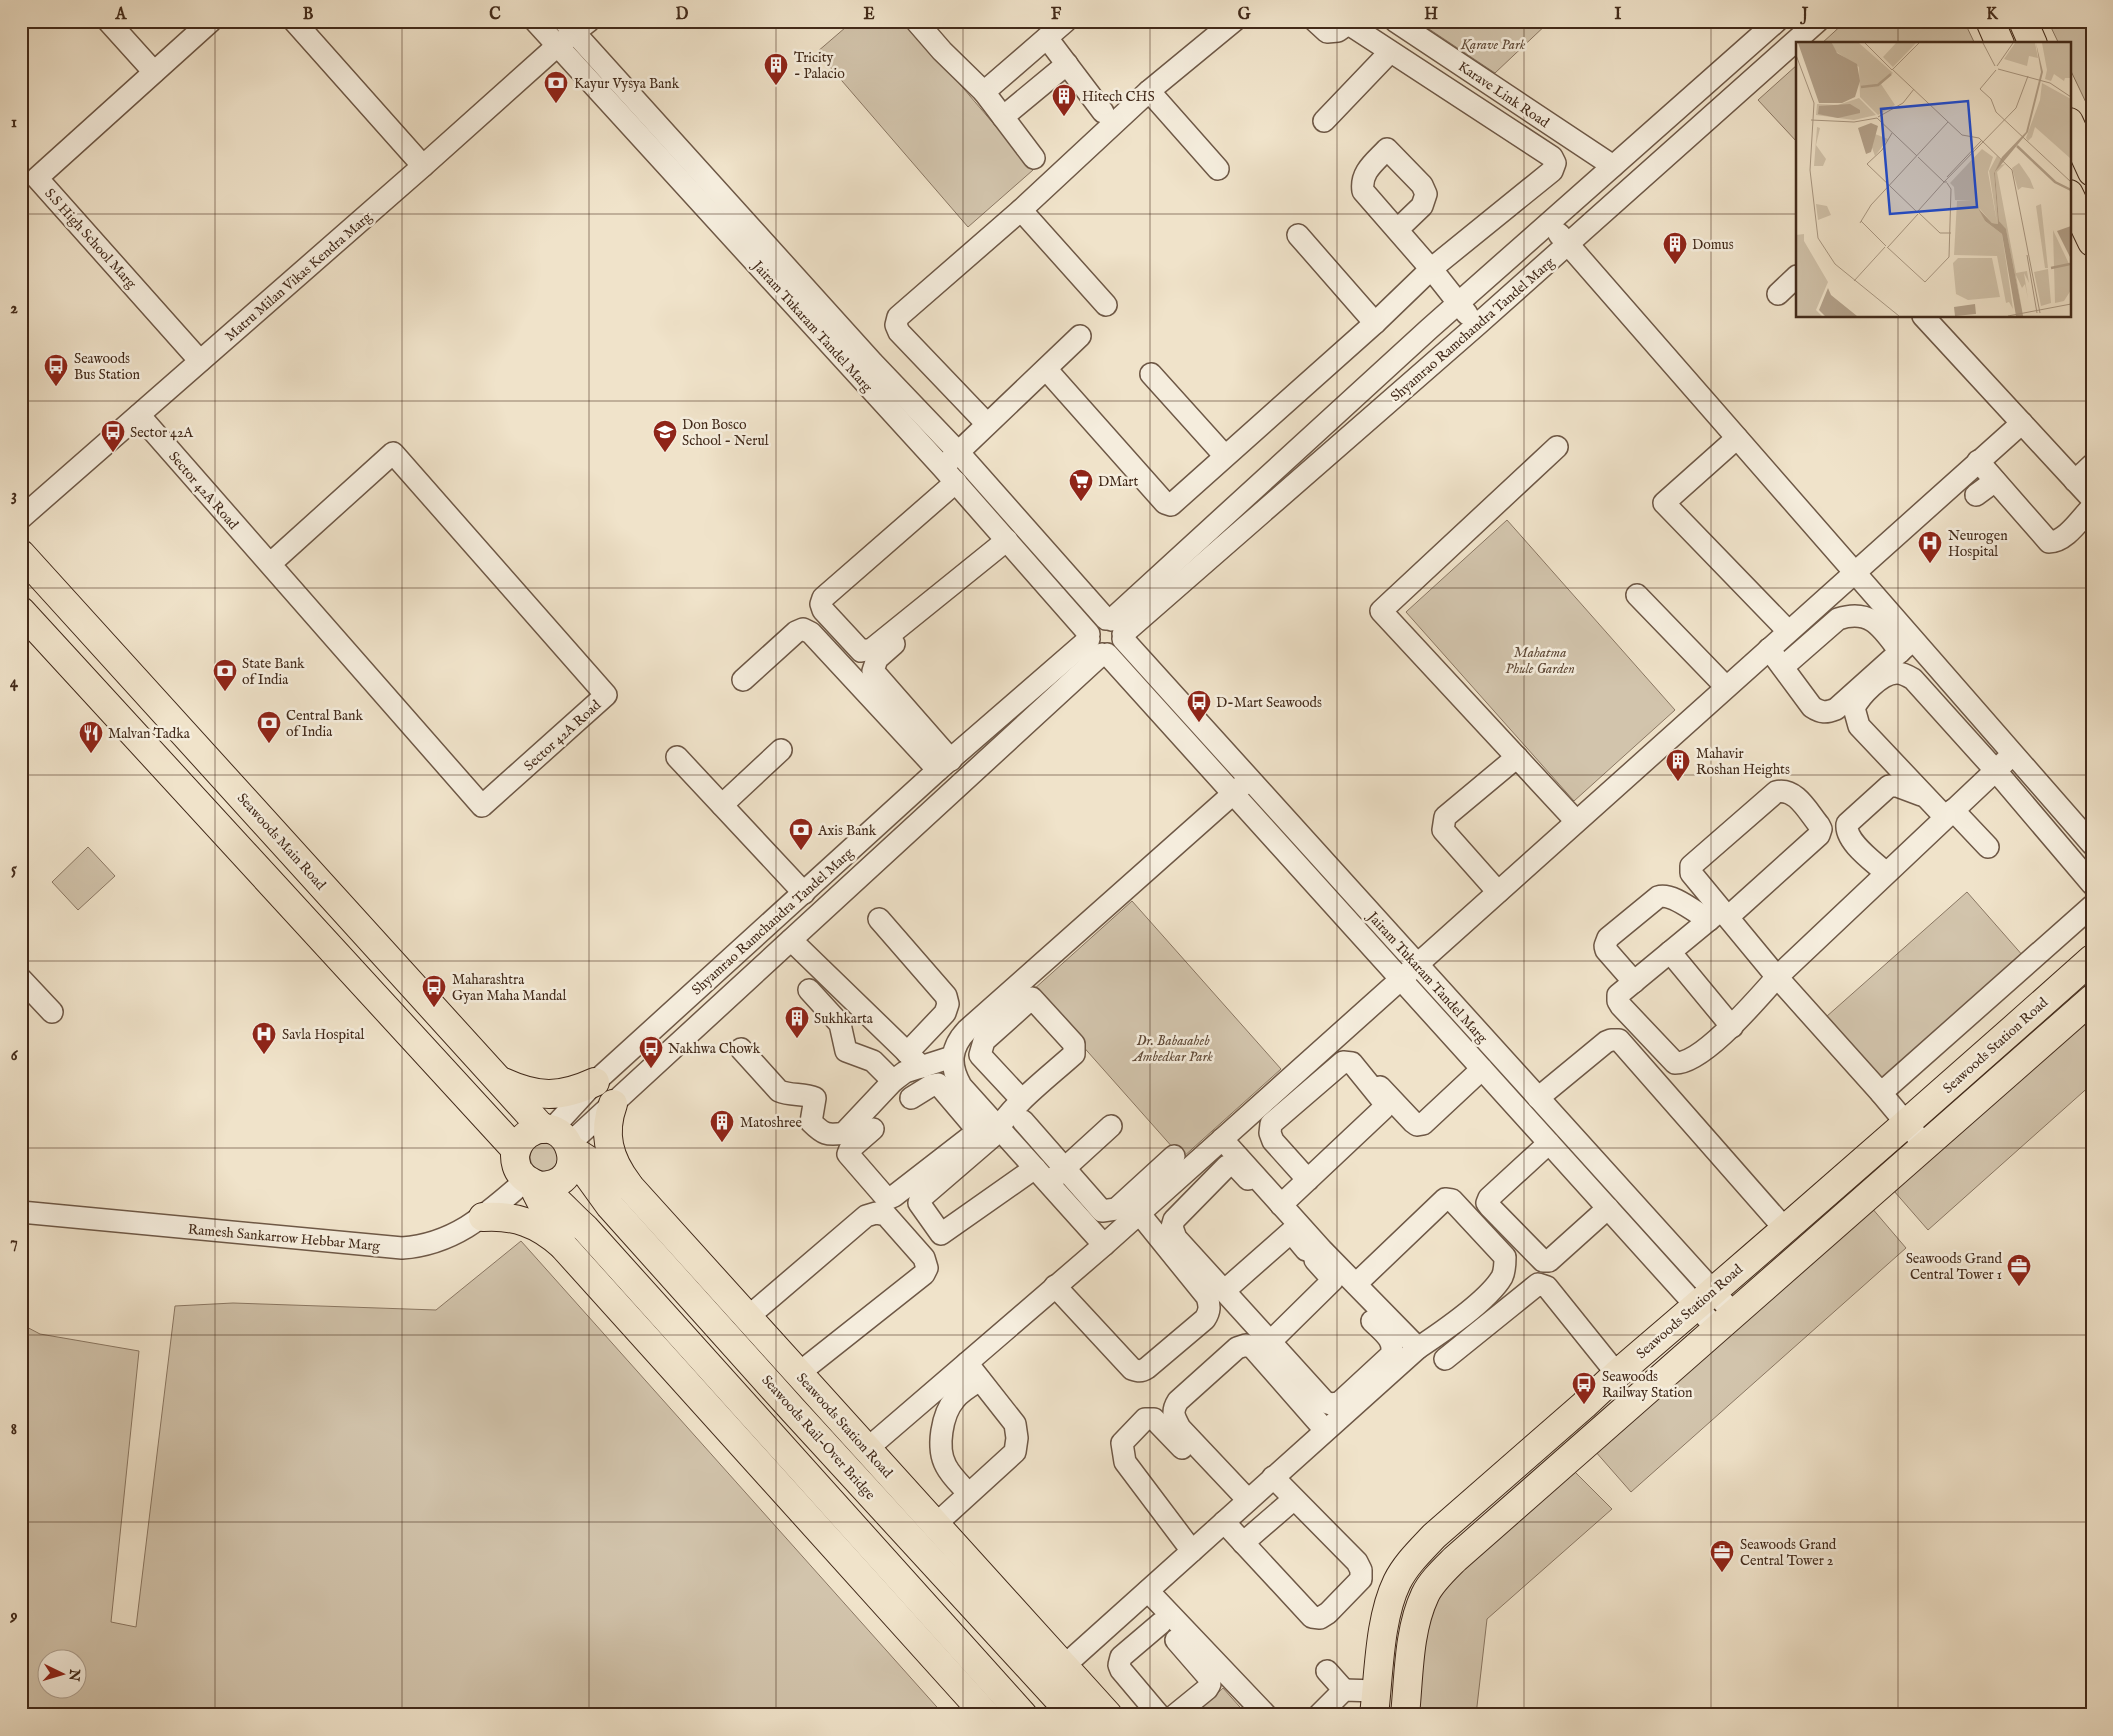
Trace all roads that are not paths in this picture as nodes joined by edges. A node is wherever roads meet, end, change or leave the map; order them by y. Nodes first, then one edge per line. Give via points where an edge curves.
1 (108, 21) edge
2 (211, 21) edge
3 (294, 21) edge
4 (534, 21) edge
5 (916, 21) edge
6 (1066, 21) edge
7 (1234, 21) edge
8 (1315, 21) edge
9 (1395, 21) edge
10 (1777, 21) edge
11 (1818, 21) edge
12 (1990, 21) edge
13 (2023, 21) edge
14 (1346, 23) edge
15 (576, 25) edge
16 (1047, 38) junction
17 (1999, 42) edge
18 (2032, 42) edge
19 (557, 46) junction
20 (1390, 52) junction
21 (1067, 64) junction
22 (154, 72) junction
23 (1149, 90) junction
24 (984, 92) junction
25 (1103, 112) dead end
26 (1003, 117) junction
27 (1324, 122) dead end
28 (2070, 124) edge
29 (1034, 158) dead end
30 (423, 166) junction
31 (1613, 166) junction
32 (1218, 169) dead end
33 (2092, 172) edge
34 (2070, 196) edge
35 (1021, 210) junction
36 (1549, 223) junction
37 (1397, 230) dead end
38 (1298, 235) dead end
39 (2092, 242) edge
40 (1568, 244) junction
41 (1431, 269) junction
42 (1796, 277) edge
43 (1778, 294) dead end
44 (1458, 303) junction
45 (1106, 305) dead end
46 (1925, 318) edge
47 (1375, 323) junction
48 (1477, 325) junction
49 (1080, 336) dead end
50 (200, 362) junction
51 (1046, 369) junction
52 (1151, 374) dead end
53 (139, 415) junction
54 (2022, 422) junction
55 (987, 424) junction
56 (1737, 438) junction
57 (1557, 446) dead end
58 (959, 453) junction
59 (1224, 455) junction
60 (1978, 461) junction
61 (2092, 465) edge
62 (949, 475) junction
63 (1995, 480) junction
64 (2075, 481) junction
65 (1976, 495) dead end
66 (2092, 498) edge
67 (2092, 507) edge
68 (21, 518) edge
69 (1008, 542) junction
70 (21, 554) edge
71 (270, 564) junction
72 (1854, 573) junction
73 (1637, 595) dead end
74 (21, 611) edge
75 (1116, 628) junction
76 (1788, 632) junction
77 (1097, 645) junction
78 (1906, 646) junction
79 (1769, 649) junction
80 (1782, 667) junction
81 (743, 680) dead end
82 (1726, 688) junction
83 (781, 750) dead end
84 (2012, 755) junction
85 (677, 757) dead end
86 (1517, 757) junction
87 (944, 765) junction
88 (1996, 771) junction
89 (1250, 779) junction
90 (1233, 794) junction
91 (1926, 798) junction
92 (722, 806) junction
93 (1949, 813) junction
94 (1576, 821) junction
95 (2092, 844) edge
96 (1988, 848) dead end
97 (1886, 873) junction
98 (2092, 884) edge
99 (1498, 892) junction
100 (804, 893) junction
101 (2092, 906) edge
102 (1719, 916) junction
103 (879, 919) dead end
104 (791, 940) junction
105 (1670, 952) junction
106 (2092, 959) edge
107 (1417, 964) junction
108 (1777, 977) junction
109 (21, 979) edge
110 (1400, 979) junction
111 (1634, 982) junction
112 (808, 990) dead end
113 (1026, 990) junction
114 (2092, 999) edge
115 (52, 1012) dead end
116 (1732, 1027) junction
117 (1334, 1038) junction
118 (741, 1049) dead end
119 (952, 1057) junction
120 (914, 1060) junction
121 (1086, 1060) dead end
122 (1482, 1069) junction
123 (1297, 1071) junction
124 (500, 1081) junction
125 (893, 1081) junction
126 (595, 1082) junction
127 (1313, 1087) junction
128 (1881, 1094) junction
129 (911, 1098) dead end
130 (1538, 1098) junction
131 (613, 1104) junction
132 (1023, 1110) junction
133 (1907, 1124) junction
134 (1112, 1126) dead end
135 (994, 1128) junction
136 (873, 1129) dead end
137 (1222, 1139) junction
138 (561, 1141) junction
139 (1549, 1143) junction
140 (1925, 1146) junction
141 (516, 1150) junction
142 (1174, 1156) dead end
143 (1065, 1169) junction
144 (1042, 1175) junction
145 (1308, 1180) junction
146 (532, 1183) junction
147 (630, 1187) junction
148 (1281, 1205) junction
149 (1608, 1208) junction
150 (21, 1212) edge
151 (1139, 1213) junction
152 (483, 1217) junction
153 (1785, 1229) junction
154 (1291, 1232) junction
155 (1104, 1245) junction
156 (564, 1247) junction
157 (1317, 1254) junction
158 (1333, 1280) junction
159 (1356, 1284) junction
160 (1055, 1286) junction
161 (1224, 1290) junction
162 (1705, 1298) junction
163 (748, 1317) junction
164 (1725, 1321) junction
165 (1438, 1335) junction
166 (1270, 1342) junction
167 (1418, 1348) junction
168 (967, 1363) junction
169 (799, 1373) junction
170 (1617, 1374) junction
171 (980, 1380) junction
172 (1325, 1430) junction
173 (867, 1449) junction
174 (1273, 1477) junction
175 (968, 1493) junction
176 (1294, 1499) junction
177 (1236, 1510) junction
178 (936, 1524) junction
179 (1243, 1543) junction
180 (1192, 1551) junction
181 (1144, 1594) junction
182 (1161, 1623) junction
183 (1064, 1666) junction
184 (1327, 1671) dead end
185 (1344, 1690) junction
186 (1376, 1703) edge
187 (986, 1715) edge
188 (1023, 1715) edge
189 (1073, 1715) edge
190 (1108, 1715) edge
191 (1160, 1715) edge
192 (1175, 1715) edge
193 (1266, 1715) edge
194 (1319, 1715) edge
195 (1405, 1715) edge

1 - 22 street
2 - 22 street, S.S High School Marg
3 - 30 street
4 - 19 street, Jairam Tukaram Tandel Marg
5 - 24 street
6 - 16 street
7 - 23 street
8 - 14 street via 1327,32 1338,32
9 - 31 street, Karave Link Road
10 - 31 street, Shyamrao Ramchandra Tandel Marg
11 - 40 street, Shyamrao Ramchandra Tandel Marg
12 - 17 main road
13 - 18 main road
14 - 20 street
15 - 19 street, Matru Milan Vikas Kendra Marg
15 - 58 street, Jairam Tukaram Tandel Marg via 873,363
16 - 21 street
16 - 24 street
19 - 30 street, Matru Milan Vikas Kendra Marg
19 - 62 street, Jairam Tukaram Tandel Marg
20 - 27 street
20 - 41 street via 1552,157 1555,164 1552,171
21 - 25 street
21 - 26 street
22 - 50 street, S.S High School Marg via 37,178
23 - 32 street
23 - 35 street
24 - 26 street
26 - 29 street
28 - 33 main road
30 - 50 street, Matru Milan Vikas Kendra Marg
31 - 36 street, Shyamrao Ramchandra Tandel Marg
34 - 39 main road
35 - 45 street
35 - 55 street via 896,322 899,332
36 - 40 street
36 - 44 street, Shyamrao Ramchandra Tandel Marg
37 - 41 street
38 - 47 street
40 - 48 street, Shyamrao Ramchandra Tandel Marg
40 - 56 street
41 - 44 street
41 - 47 street
42 - 43 street
44 - 48 street
44 - 75 street, Shyamrao Ramchandra Tandel Marg
46 - 54 street
47 - 59 street
48 - 75 street, Shyamrao Ramchandra Tandel Marg
49 - 51 street
50 - 53 street, Matru Milan Vikas Kendra Marg
51 - 55 street
51 - 59 street via 1165,503 1175,503
52 - 59 street
53 - 68 street, Matru Milan Vikas Kendra Marg
53 - 71 street, Sector 42A Road
54 - 60 street
54 - 64 street
55 - 58 street
56 - 72 street
56 - 76 street via 1664,504
57 - 86 street via 1381,611
58 - 62 street
58 - 75 street, Jairam Tukaram Tandel Marg
60 - 63 street
60 - 72 street
61 - 64 street
62 - 69 street, Jairam Tukaram Tandel Marg
62 - 69 street via 823,598 823,610 861,651 872,649
63 - 65 street
63 - 67 street via 2049,542 2062,538
64 - 66 street
69 - 77 street, Jairam Tukaram Tandel Marg
69 - 87 street via 874,664 873,671
70 - 124 main road, Seawoods Main Road
71 - 71 street, Sector 42A Road via 394,453 606,695 482,806
72 - 76 street
72 - 78 street
73 - 82 street
74 - 141 main road
75 - 77 street via 1094,624
75 - 77 street via 1118,650
75 - 89 street, Jairam Tukaram Tandel Marg
76 - 79 street
77 - 87 street, Shyamrao Ramchandra Tandel Marg
77 - 90 street, Jairam Tukaram Tandel Marg
77 - 104 street, Shyamrao Ramchandra Tandel Marg
78 - 80 street via 1867,618 1847,616 1838,619
78 - 80 street via 1836,709 1827,712 1818,712 1812,707
78 - 84 street
79 - 80 street
79 - 82 street
81 - 87 street via 803,629
82 - 94 street
83 - 92 street
84 - 88 street
84 - 95 street
85 - 92 street
86 - 94 street
86 - 99 street via 1444,817 1443,824 1443,830
87 - 100 street, Shyamrao Ramchandra Tandel Marg
88 - 91 street via 1913,678 1897,672 1889,674 1860,696 1854,708 1859,726
88 - 93 street
88 - 98 street
89 - 90 street
89 - 107 street, Jairam Tukaram Tandel Marg
90 - 110 street, Jairam Tukaram Tandel Marg
90 - 113 street
91 - 93 street
91 - 97 street via 1889,786 1847,824 1850,839
92 - 100 street
93 - 96 street
93 - 97 street
94 - 99 street
97 - 108 street
99 - 107 street
100 - 126 street, Shyamrao Ramchandra Tandel Marg
101 - 128 street
102 - 102 street via 1691,873 1690,866 1776,792 1793,794 1819,825 1819,835
102 - 105 street
102 - 108 street
102 - 111 street via 1663,895 1658,897 1608,938 1605,946
103 - 120 street via 946,996 948,1004
104 - 120 street
104 - 131 street, Shyamrao Ramchandra Tandel Marg
105 - 111 street
105 - 116 street
106 - 133 main road, Seawoods Station Road
107 - 110 street
107 - 130 street, Jairam Tukaram Tandel Marg
108 - 116 street
108 - 128 street
109 - 115 street
110 - 117 street
110 - 122 street, Jairam Tukaram Tandel Marg
111 - 116 street via 1618,995 1618,1001 1675,1063 1686,1061
112 - 125 street via 840,1024 846,1051 873,1061
113 - 119 street via 962,1035
113 - 132 street via 980,1048 980,1055
113 - 132 street via 1075,1048 1074,1054
114 - 140 main road, Seawoods Station Road
117 - 122 street via 1417,1125 1423,1124
117 - 123 street
118 - 125 street via 779,1091 815,1098 811,1122 822,1133 844,1133
119 - 120 street
119 - 135 street via 954,1073 961,1086
120 - 125 street
121 - 132 street via 1026,1111
122 - 139 street, Jairam Tukaram Tandel Marg
123 - 127 street
123 - 137 street
124 - 126 main road via 529,1092 555,1095
124 - 138 main road, Seawoods Main Road
126 - 138 street, Shyamrao Ramchandra Tandel Marg
127 - 145 street via 1271,1124 1270,1133 1277,1147
127 - 145 street via 1347,1061 1386,1105
128 - 133 street
129 - 135 street via 938,1084
130 - 153 street via 1606,1042 1618,1040
130 - 162 street, Jairam Tukaram Tandel Marg
131 - 138 street, Shyamrao Ramchandra Tandel Marg
131 - 147 main road via 607,1129 608,1142 616,1167
132 - 135 street
132 - 143 street
133 - 140 street
133 - 153 main road, Seawoods Station Road
134 - 143 street
135 - 136 street via 887,1199 848,1154
135 - 144 street
135 - 144 street via 992,1137 918,1203 941,1234
137 - 148 street
137 - 151 street
138 - 141 main road via 526,1135
138 - 146 main road via 572,1163 563,1178 547,1186
138 - 147 main road, Seawoods Station Road
138 - 189 main road, Seawoods Rail-Over Bridge via 610,1206
139 - 149 street, Jairam Tukaram Tandel Marg
139 - 149 street via 1489,1198 1487,1203 1490,1207 1542,1261 1549,1261
140 - 164 main road, Seawoods Station Road
141 - 146 main road via 517,1166
142 - 143 street via 1116,1209 1107,1211 1098,1208
143 - 144 street
144 - 155 street
145 - 148 street
146 - 152 street, Ramesh Sankarrow Hebbar Marg
146 - 156 main road
146 - 188 main road via 585,1228
147 - 163 main road, Seawoods Station Road
148 - 157 street
149 - 162 street, Jairam Tukaram Tandel Marg
150 - 152 street, Ramesh Sankarrow Hebbar Marg via 402,1248 434,1243 461,1232
151 - 155 street
151 - 160 street via 1207,1298 1210,1305 1205,1319 1147,1368 1136,1370
152 - 156 main road via 522,1220 546,1232
153 - 162 main road, Seawoods Station Road
154 - 157 street
154 - 161 street
154 - 161 street via 1241,1169 1234,1164 1226,1166 1174,1220 1172,1227 1176,1238
155 - 160 street
156 - 187 main road
157 - 158 street
157 - 159 street
158 - 166 street
158 - 166 street via 1392,1342 1391,1355 1339,1403 1331,1404 1325,1402
159 - 165 street via 1445,1198 1452,1200 1505,1258 1505,1268 1494,1287
159 - 167 street
160 - 168 street
161 - 166 street
162 - 164 street, Jairam Tukaram Tandel Marg
162 - 170 main road, Seawoods Station Road
163 - 169 main road, Seawoods Station Road
163 - 169 street via 866,1216 876,1213 886,1216 924,1258 928,1268
164 - 195 main road, Seawoods Station Road via 1454,1559 1439,1576 1425,1595 1417,1620
165 - 167 street
165 - 170 street via 1449,1355 1538,1284 1547,1287
167 - 172 street
168 - 171 street
168 - 173 street
169 - 173 main road, Seawoods Station Road
170 - 186 main road, Seawoods Station Road via 1434,1536 1414,1558 1397,1582 1388,1610
171 - 175 street via 955,1399 946,1413 941,1440 946,1466
171 - 175 street via 1015,1424 1017,1446 1015,1452
172 - 174 street
172 - 177 street via 1253,1348 1246,1345 1238,1348 1178,1401 1173,1415
173 - 178 main road, Seawoods Station Road
174 - 176 street
174 - 177 street
175 - 178 street
176 - 179 street
176 - 179 street via 1357,1562 1361,1570 1360,1579 1328,1613 1320,1618 1312,1617
177 - 179 street
177 - 180 street
177 - 180 street via 1160,1424 1154,1419 1145,1419 1122,1443 1125,1462
178 - 183 main road, Seawoods Station Road
180 - 181 street
181 - 182 street
181 - 183 street
181 - 193 street
182 - 191 street via 1121,1658 1119,1665
182 - 192 street via 1209,1678 1210,1684
183 - 190 main road, Seawoods Station Road
184 - 185 street
185 - 186 street
185 - 194 street

